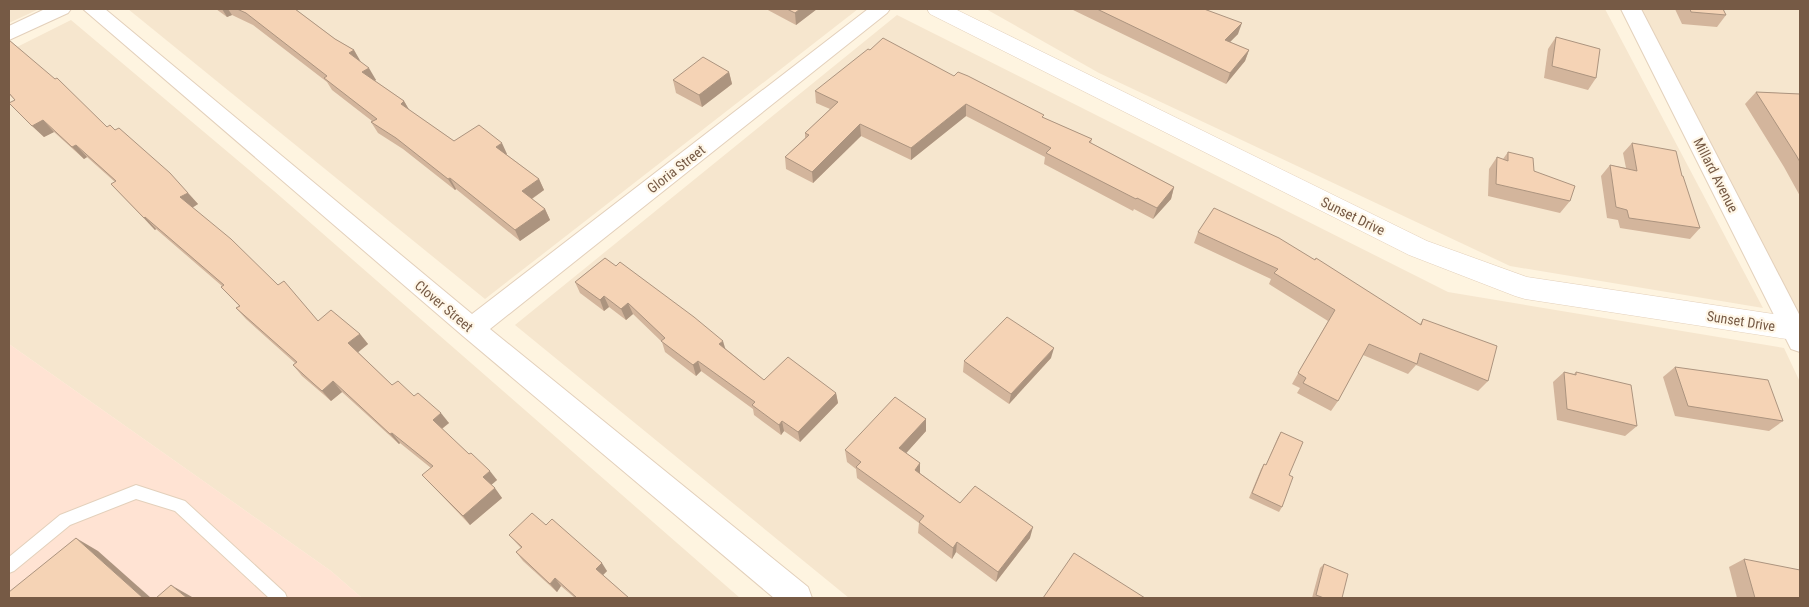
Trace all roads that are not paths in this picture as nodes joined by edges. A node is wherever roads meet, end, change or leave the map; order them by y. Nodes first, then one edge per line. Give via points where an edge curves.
1 (61, 9) edge
2 (93, 9) edge
3 (880, 9) edge
4 (938, 9) edge
5 (1631, 9) edge
6 (9, 34) edge
7 (472, 329) junction
8 (1798, 334) edge
9 (9, 566) edge
10 (280, 598) edge
11 (797, 598) edge

1 - 6 street
2 - 7 street, Clover Street
3 - 7 street, Gloria Street
4 - 8 street, Sunset Drive via 1427,251 1525,288
5 - 8 street, Millard Avenue
7 - 11 street, Clover Street
9 - 10 lane via 65,520 136,492 180,506

